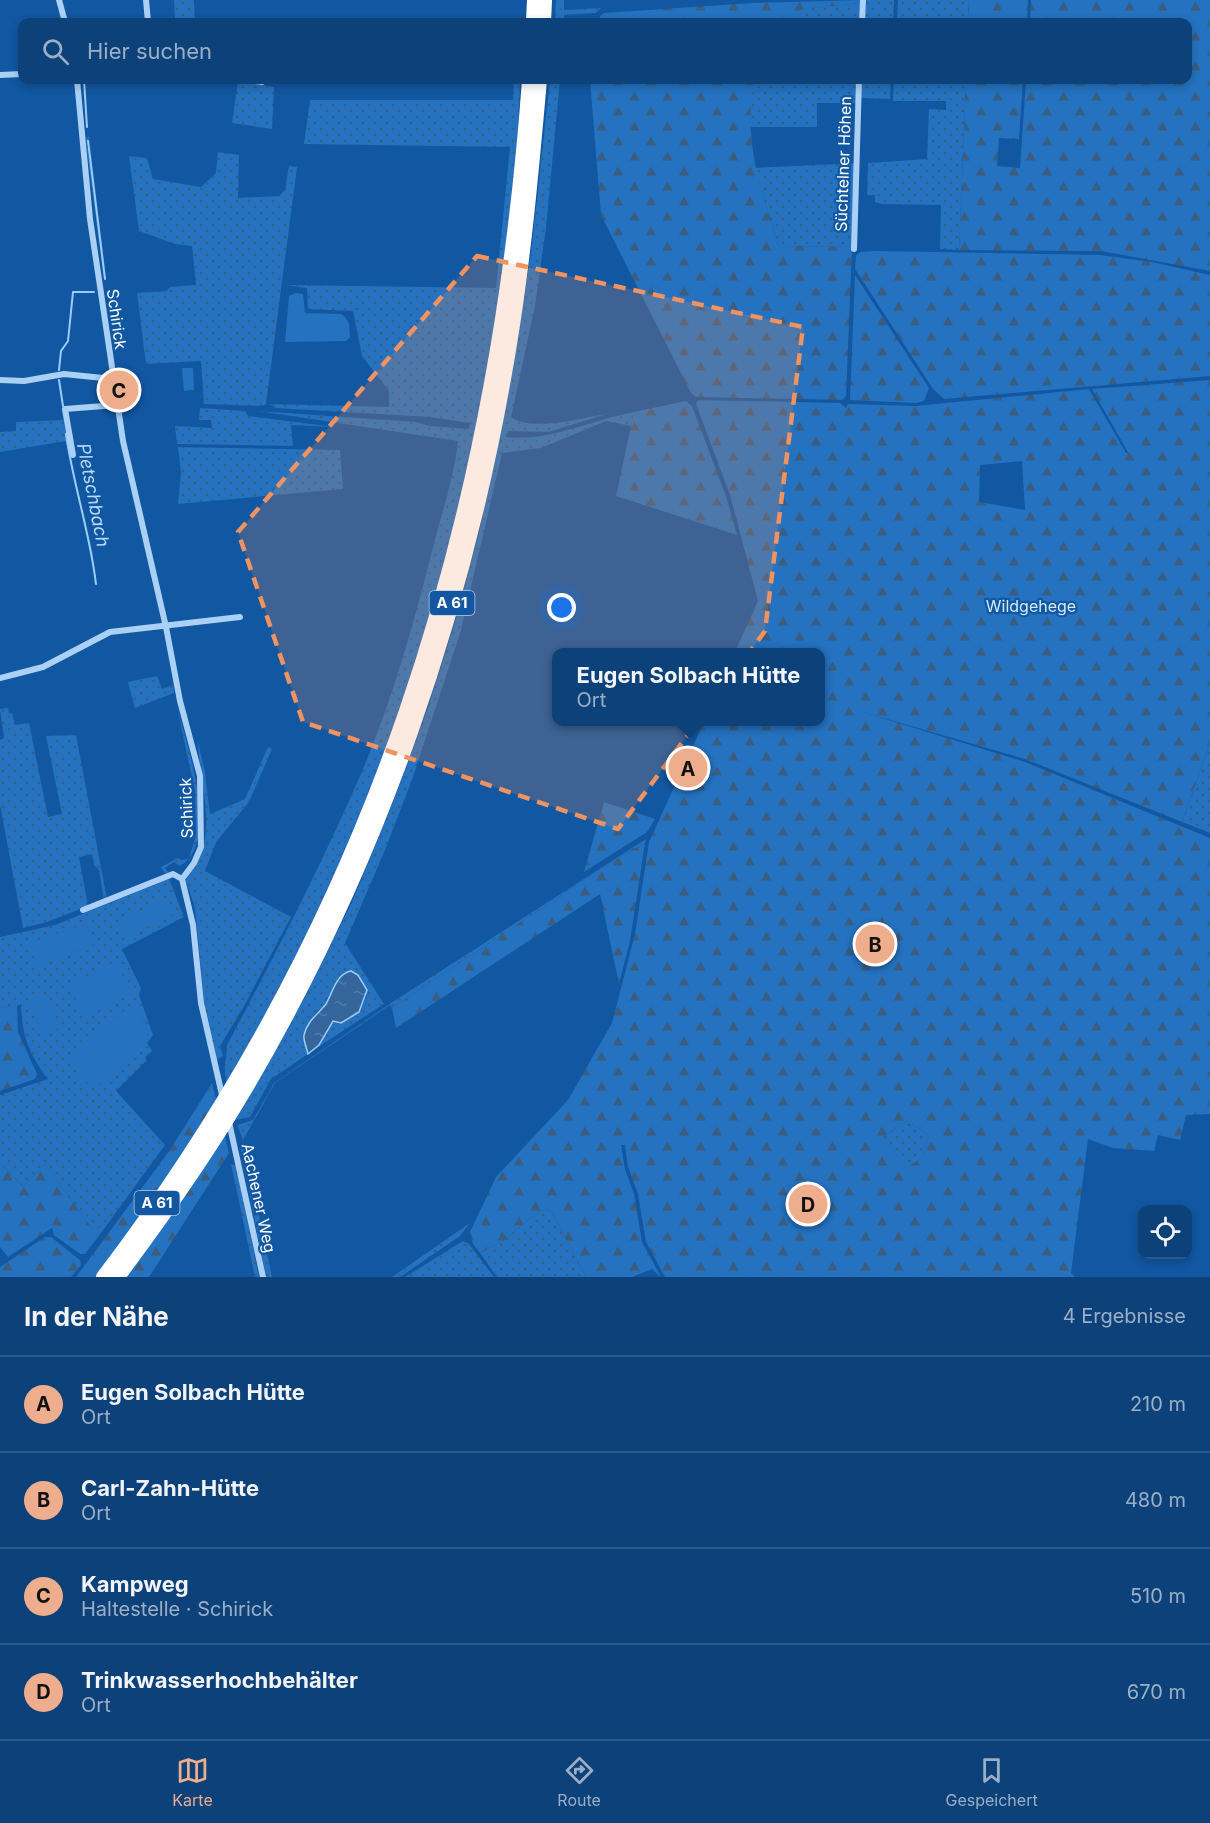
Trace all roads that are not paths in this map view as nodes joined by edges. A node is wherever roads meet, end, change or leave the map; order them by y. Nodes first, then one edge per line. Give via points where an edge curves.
1 (59, 0) edge
2 (146, 0) edge
3 (534, 0) edge
4 (545, 0) edge
5 (862, 0) edge
6 (64, 18) edge
7 (148, 18) edge
8 (533, 18) edge
9 (544, 18) edge
10 (862, 18) edge
11 (18, 74) edge
12 (0, 75) edge
13 (77, 84) edge
14 (529, 84) edge
15 (540, 84) edge
16 (859, 84) edge
17 (854, 249) dead end
18 (0, 380) edge
19 (113, 380) junction
20 (117, 405) junction
21 (73, 455) dead end
22 (240, 617) dead end
23 (166, 627) junction
24 (0, 678) edge
25 (182, 879) junction
26 (83, 910) dead end
27 (242, 1085) junction
28 (212, 1133) junction
29 (103, 1277) edge
30 (118, 1277) edge
31 (262, 1277) edge

1 - 6 street
2 - 7 street
3 - 8 highway
4 - 9 highway
5 - 10 street
11 - 12 street
13 - 19 street, Schirick via 90,219
14 - 27 highway, A 61 via 518,205 499,341 445,589 423,665 364,827 314,940
15 - 27 highway, A 61 via 509,351 476,511 433,668 375,831 323,946
16 - 17 street, Süchtelner Höhen
18 - 19 street via 24,381 64,374
19 - 20 street, Schirick
20 - 21 street via 65,409
20 - 23 street, Schirick
22 - 23 street
23 - 24 street via 110,632 43,666
23 - 25 street, Schirick via 202,793 201,847
25 - 26 street via 173,874
25 - 31 street, Aachener Weg via 194,925 204,1020
27 - 28 highway, A 61
28 - 29 highway, A 61
28 - 30 highway, A 61

